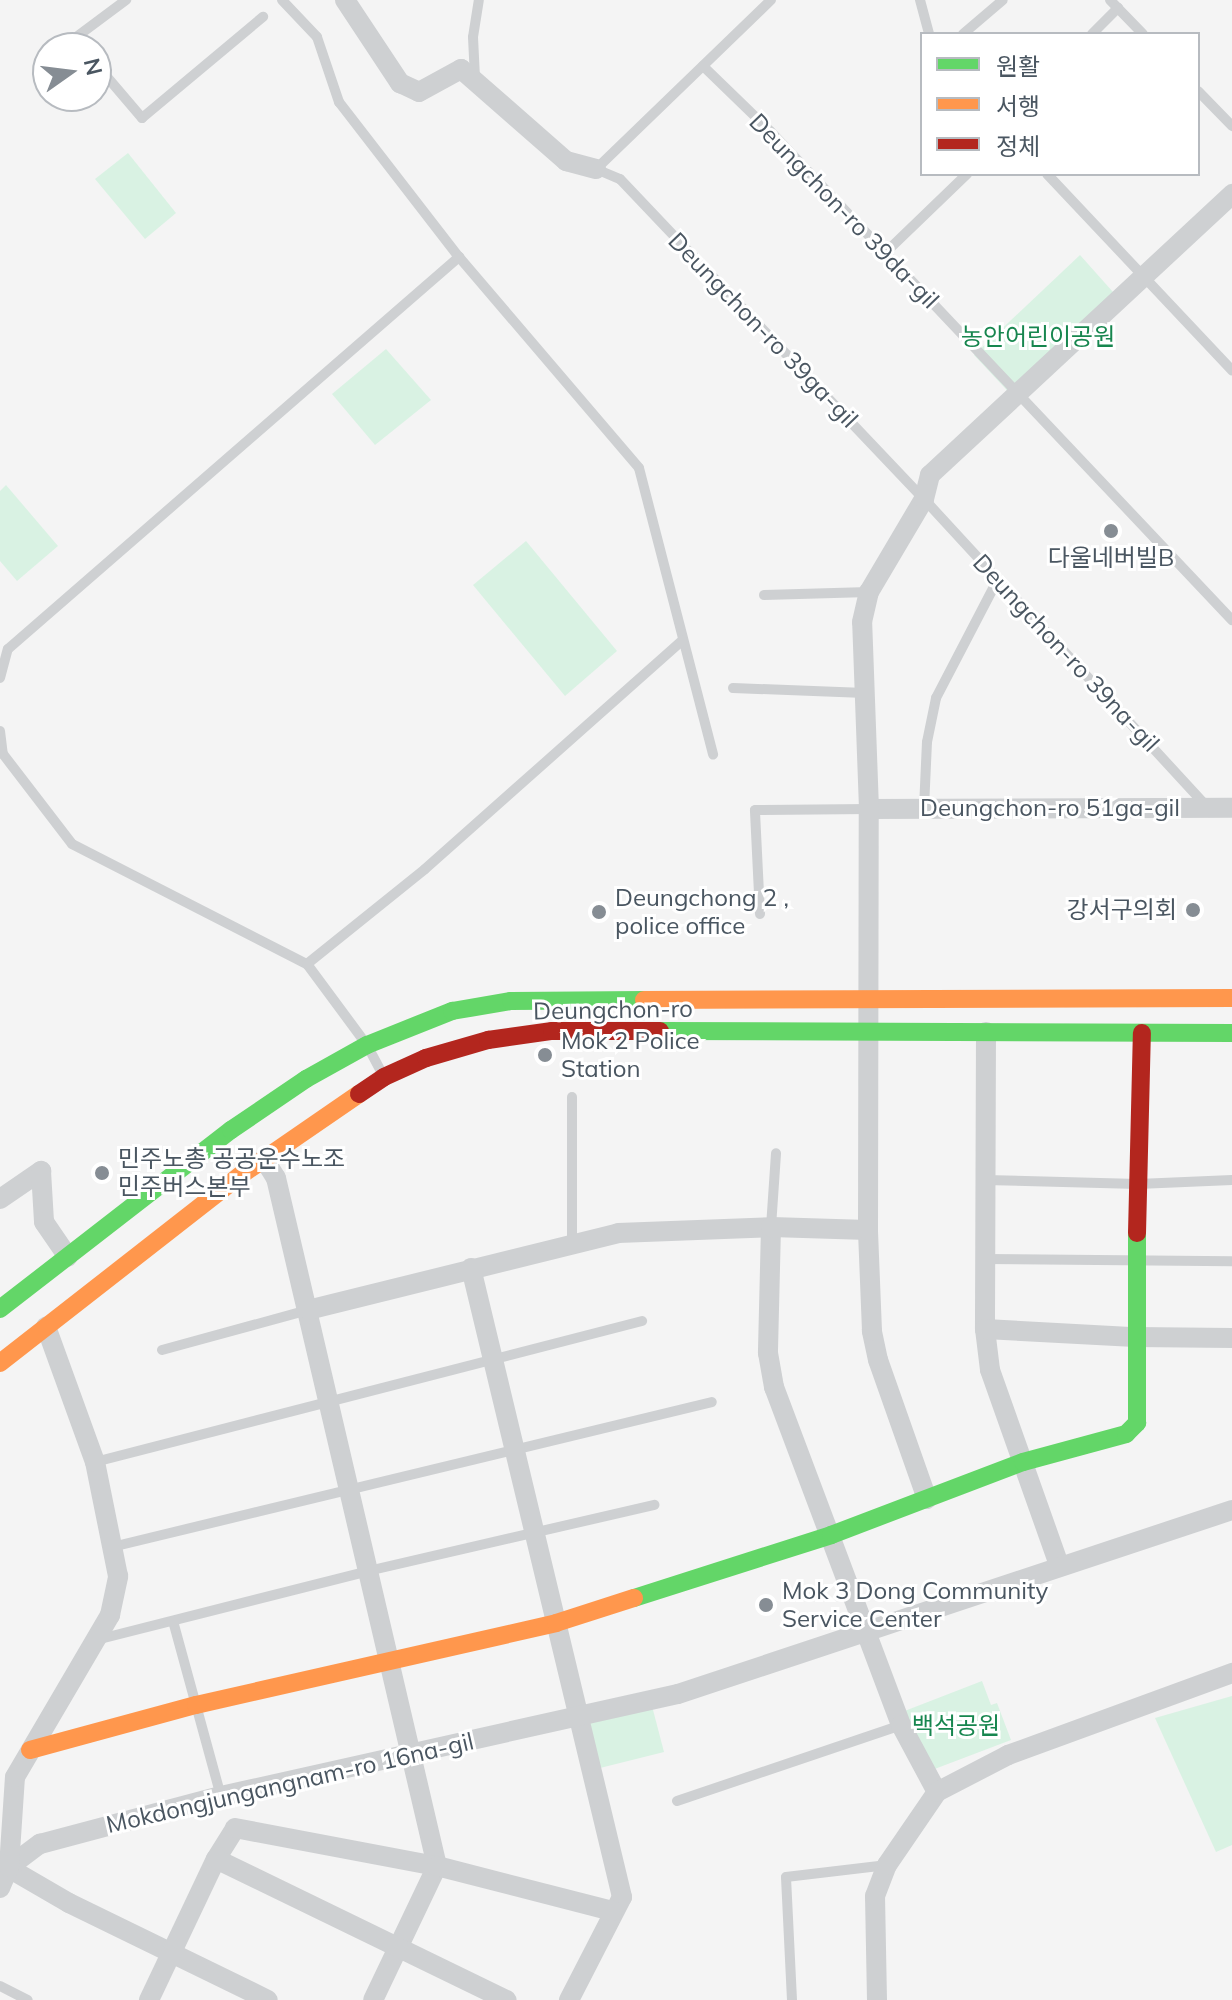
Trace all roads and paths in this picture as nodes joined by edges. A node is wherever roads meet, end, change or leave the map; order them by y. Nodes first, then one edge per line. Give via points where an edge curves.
1 (126, 0) edge
2 (282, 0) edge
3 (345, 0) edge
4 (479, 0) edge
5 (771, 0) edge
6 (920, 0) edge
7 (1003, 0) edge
8 (1114, 4) edge
9 (263, 17) dead end
10 (83, 32) edge
11 (928, 32) edge
12 (965, 32) edge
13 (1093, 32) edge
14 (1141, 32) edge
15 (703, 66) junction
16 (475, 78) junction
17 (112, 83) edge
18 (1200, 93) edge
19 (1232, 126) edge
20 (596, 169) junction
21 (965, 176) edge
22 (1049, 176) edge
23 (1232, 194) edge
24 (885, 253) junction
25 (459, 257) junction
26 (1143, 273) junction
27 (1232, 370) edge
28 (1017, 392) junction
29 (924, 499) junction
30 (998, 579) junction
31 (869, 592) junction
32 (764, 595) dead end
33 (1232, 620) edge
34 (682, 641) junction
35 (0, 678) edge
36 (733, 688) dead end
37 (865, 693) junction
38 (0, 731) edge
39 (713, 755) dead end
40 (924, 808) junction
41 (1209, 808) junction
42 (1232, 808) edge
43 (869, 809) junction
44 (760, 914) dead end
45 (307, 964) junction
46 (866, 998) junction
47 (1232, 998) edge
48 (986, 1032) junction
49 (866, 1033) junction
50 (1142, 1033) junction
51 (1232, 1033) edge
52 (367, 1045) junction
53 (384, 1077) junction
54 (572, 1097) dead end
55 (776, 1153) dead end
56 (264, 1159) junction
57 (985, 1180) junction
58 (1232, 1180) edge
59 (1138, 1184) junction
60 (0, 1199) edge
61 (771, 1227) junction
62 (868, 1230) junction
63 (572, 1244) junction
64 (68, 1257) junction
65 (985, 1259) junction
66 (1138, 1260) junction
67 (1232, 1261) edge
68 (471, 1268) junction
69 (0, 1309) edge
70 (308, 1310) junction
71 (642, 1321) dead end
72 (46, 1327) junction
73 (985, 1329) junction
74 (1135, 1337) junction
75 (1232, 1338) edge
76 (162, 1350) dead end
77 (492, 1360) junction
78 (0, 1363) edge
79 (329, 1402) junction
80 (712, 1402) dead end
81 (514, 1449) junction
82 (95, 1462) junction
83 (1023, 1462) junction
84 (349, 1489) junction
85 (927, 1499) junction
86 (654, 1505) dead end
87 (1232, 1510) edge
88 (534, 1532) junction
89 (831, 1535) junction
90 (112, 1547) junction
91 (1059, 1565) junction
92 (368, 1571) junction
93 (173, 1621) junction
94 (556, 1623) junction
95 (867, 1633) junction
96 (95, 1640) junction
97 (390, 1663) junction
98 (1232, 1673) edge
99 (196, 1705) junction
100 (579, 1717) junction
101 (901, 1725) junction
102 (30, 1750) junction
103 (411, 1754) junction
104 (937, 1792) junction
105 (221, 1796) junction
106 (677, 1801) dead end
107 (216, 1859) junction
108 (4, 1865) edge
109 (887, 1865) junction
110 (437, 1866) junction
111 (0, 1888) edge
112 (612, 1911) junction
113 (397, 1949) junction
114 (173, 1953) junction
115 (0, 1986) edge
116 (28, 2000) edge
117 (149, 2000) edge
118 (268, 2000) edge
119 (373, 2000) edge
120 (507, 2000) edge
121 (569, 2000) edge
122 (792, 2000) edge
123 (877, 2000) edge

1 - 10 lane
2 - 25 lane via 317,37 339,102
3 - 16 street via 400,83 419,92 461,69
4 - 16 lane via 473,37
5 - 15 lane
6 - 11 lane
7 - 12 lane
8 - 13 lane
8 - 14 lane
9 - 17 lane via 142,118
15 - 20 lane
15 - 24 lane, Deungchon-ro 39da-gil
16 - 20 street, Deungchon-ro 39ga-gil via 566,161
18 - 19 lane
20 - 29 lane, Deungchon-ro 39ga-gil via 620,179
21 - 24 lane
22 - 26 lane
23 - 26 street
24 - 28 lane, Deungchon-ro 39da-gil
25 - 34 lane via 639,468
25 - 35 lane via 8,649
26 - 27 lane
26 - 28 street
28 - 29 street via 930,475
28 - 33 lane, Deungchon-ro 39da-gil
29 - 30 lane, Deungchon-ro 39na-gil
29 - 31 street
30 - 40 lane via 936,698 927,742
30 - 41 lane, Deungchon-ro 39na-gil
31 - 32 lane
31 - 37 street via 862,622
34 - 39 lane
34 - 45 lane via 425,869
36 - 37 lane
37 - 43 street
38 - 45 lane via 3,754 72,844
40 - 41 street, Deungchon-ro 51ga-gil
40 - 43 street, Deungchon-ro 51ga-gil
41 - 42 street, Deungchon-ro 51ga-gil
43 - 44 lane via 755,810
43 - 46 street
45 - 52 lane
46 - 47 main road, Deungchon-ro
46 - 49 street
46 - 52 main road, Deungchon-ro via 511,1001 452,1011
48 - 49 main road, Deungchon-ro
48 - 50 main road, Deungchon-ro
48 - 57 street
49 - 53 main road, Deungchon-ro via 552,1031 488,1040
49 - 62 street
50 - 51 main road, Deungchon-ro
50 - 59 main road
52 - 53 lane
52 - 64 main road, Deungchon-ro via 231,1130
53 - 56 main road, Deungchon-ro
54 - 63 lane
55 - 61 lane
56 - 70 street via 276,1178
56 - 72 main road, Deungchon-ro
57 - 59 lane
57 - 65 street
58 - 59 lane
59 - 66 main road
60 - 64 street via 41,1171 44,1222
61 - 62 street
61 - 63 street via 618,1233
61 - 89 street via 768,1353 774,1387
62 - 85 street via 878,1360
63 - 68 street
64 - 69 main road, Deungchon-ro
65 - 66 lane
65 - 73 street
66 - 67 lane
66 - 74 main road
68 - 70 street
68 - 77 street
70 - 76 lane
70 - 79 street
71 - 77 lane
72 - 78 main road, Deungchon-ro
72 - 82 street
73 - 74 street
73 - 83 street via 990,1370
74 - 75 street
74 - 83 main road via 1133,1430
77 - 79 lane
77 - 81 street
79 - 82 lane
79 - 84 street
80 - 81 lane
81 - 84 lane
81 - 88 street
82 - 90 street
83 - 85 main road
83 - 91 street
84 - 90 lane
84 - 92 street
85 - 89 main road
86 - 88 lane
87 - 91 street, Mokdongjungangnam-ro 16na-gil
88 - 92 lane
88 - 94 street
89 - 94 main road
89 - 95 street
90 - 96 street via 118,1576 110,1615
91 - 95 street, Mokdongjungangnam-ro 16na-gil
92 - 93 lane
92 - 97 street
93 - 96 lane
93 - 99 lane
94 - 97 main road
94 - 100 street
95 - 100 street, Mokdongjungangnam-ro 16na-gil via 678,1694
95 - 101 street
96 - 102 street
97 - 99 main road
97 - 103 street
98 - 104 street via 1008,1755
99 - 102 main road
99 - 105 lane
100 - 103 street, Mokdongjungangnam-ro 16na-gil
100 - 112 street via 622,1897
101 - 104 street
101 - 106 lane
102 - 108 street via 15,1777
103 - 105 street, Mokdongjungangnam-ro 16na-gil
103 - 110 street
104 - 109 street
105 - 108 street, Mokdongjungangnam-ro 16na-gil via 40,1844
107 - 110 street via 235,1828
107 - 113 street
107 - 114 street
108 - 111 street
108 - 114 street
109 - 122 lane via 786,1877
109 - 123 street via 875,1896
110 - 112 street
110 - 113 street
112 - 121 street
113 - 119 street
113 - 120 street
114 - 117 street
114 - 118 street
115 - 116 lane

